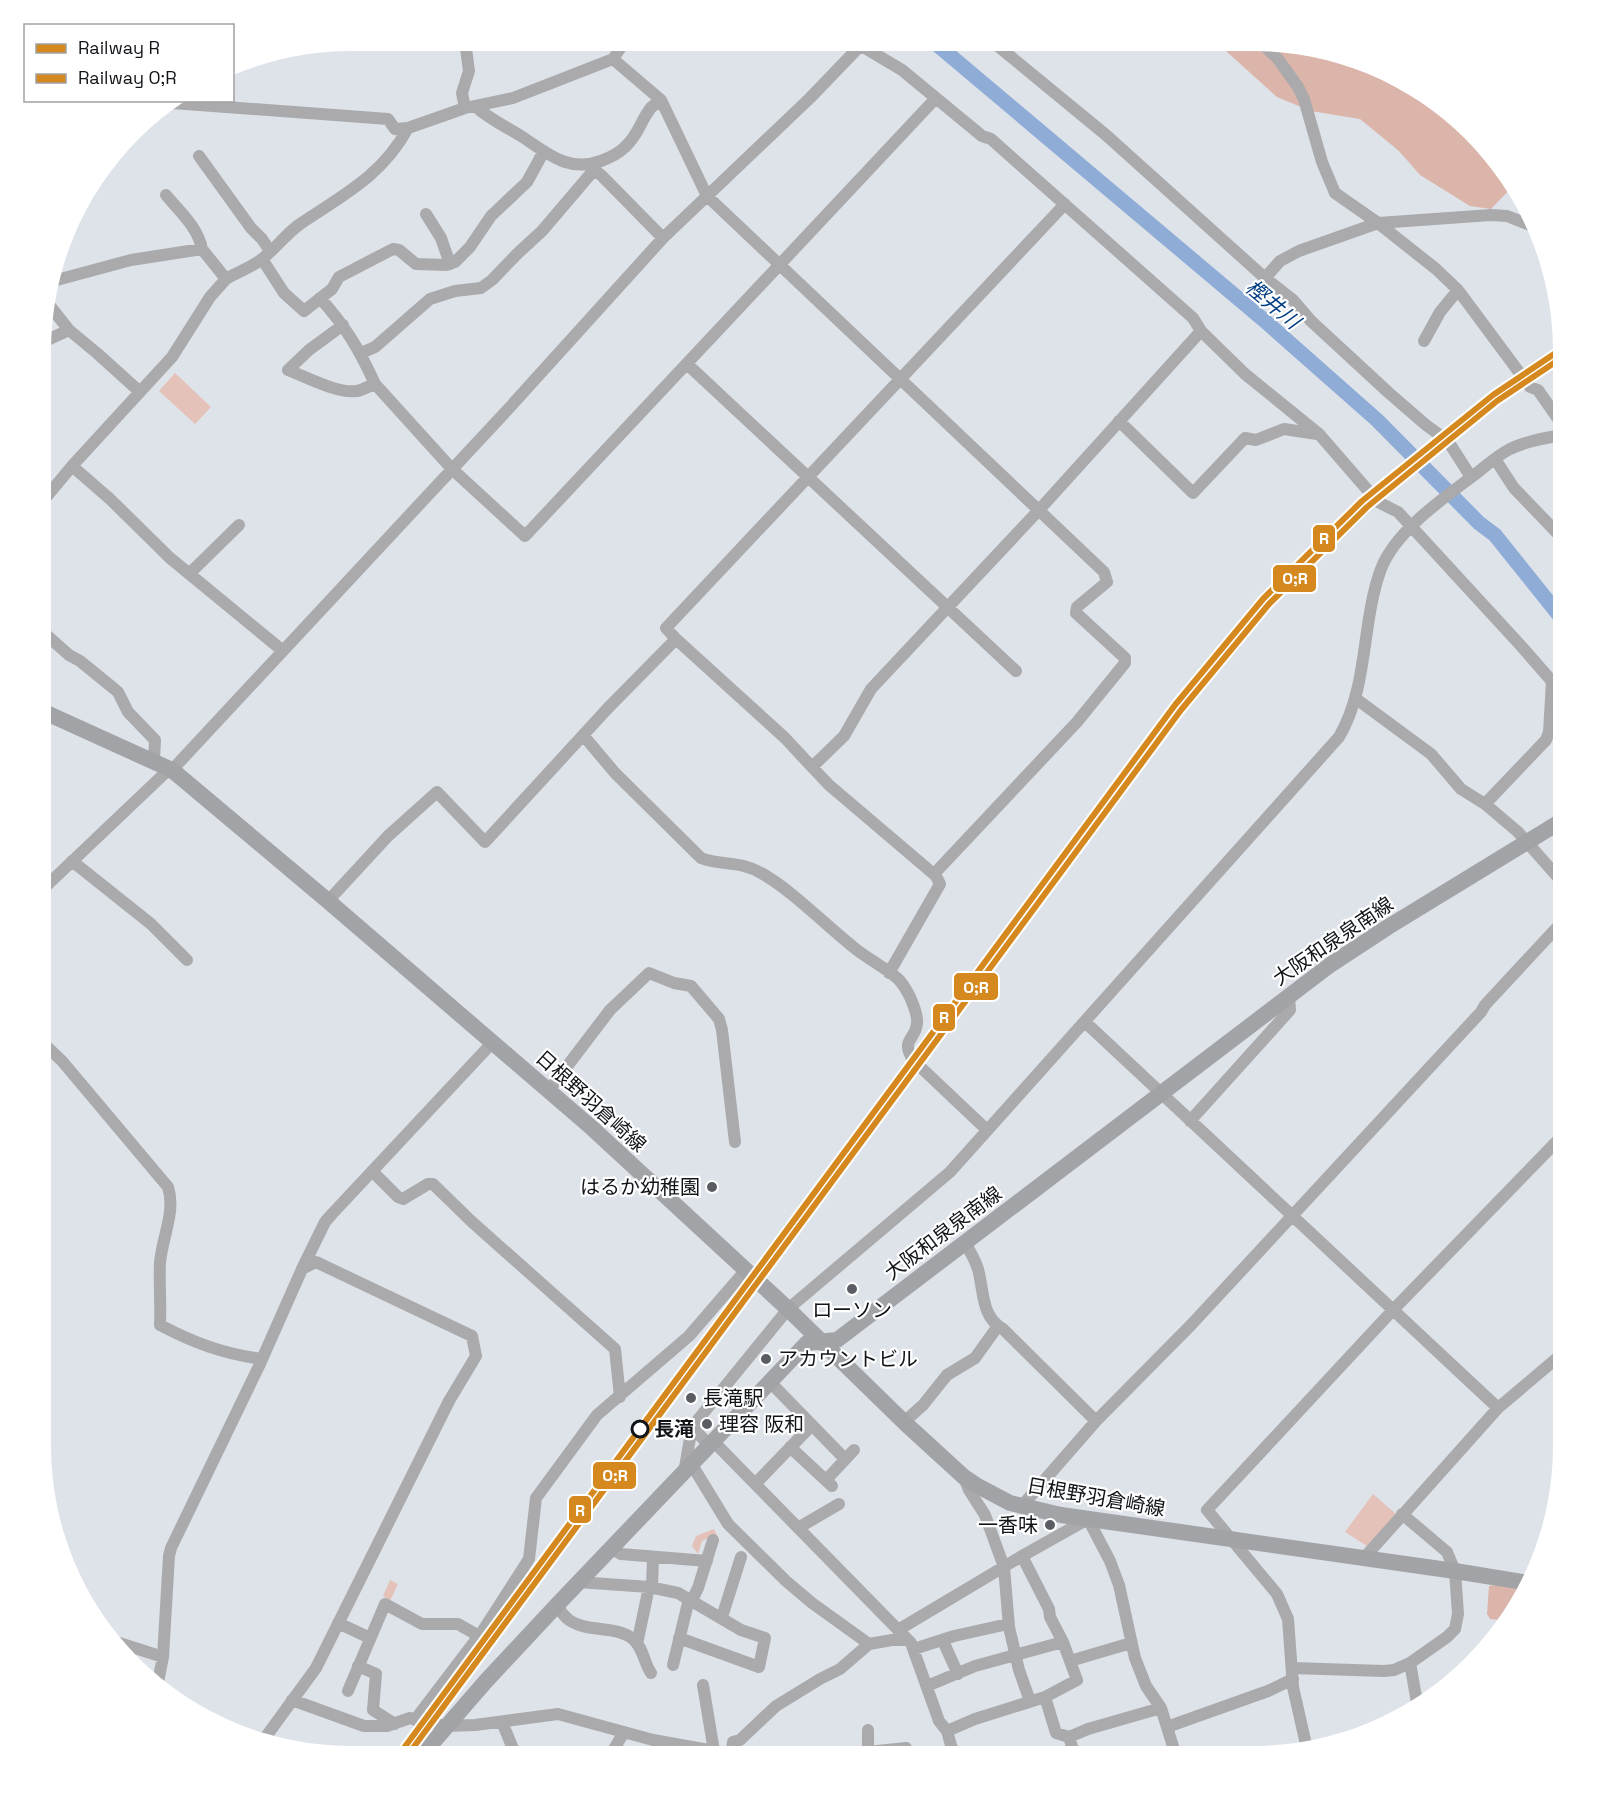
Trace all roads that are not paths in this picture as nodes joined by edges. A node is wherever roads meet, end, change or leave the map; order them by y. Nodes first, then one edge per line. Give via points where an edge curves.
1 (466, 51) edge
2 (618, 51) edge
3 (851, 51) edge
4 (871, 51) edge
5 (1004, 51) edge
6 (1269, 52) edge
7 (613, 59) junction
8 (936, 98) junction
9 (661, 100) junction
10 (182, 104) edge
11 (470, 107) junction
12 (408, 128) junction
13 (544, 151) junction
14 (199, 156) dead end
15 (591, 168) junction
16 (166, 195) dead end
17 (707, 196) junction
18 (1065, 204) junction
19 (426, 214) dead end
20 (1378, 222) junction
21 (1524, 223) edge
22 (663, 238) junction
23 (202, 249) junction
24 (266, 255) junction
25 (450, 264) junction
26 (780, 265) junction
27 (1264, 278) junction
28 (60, 279) edge
29 (226, 279) junction
30 (1458, 290) junction
31 (320, 298) junction
32 (54, 311) edge
33 (343, 325) junction
34 (69, 330) junction
35 (1202, 331) junction
36 (52, 338) edge
37 (1424, 341) dead end
38 (361, 353) junction
39 (687, 364) junction
40 (901, 378) junction
41 (375, 384) junction
42 (140, 392) junction
43 (1553, 412) edge
44 (1119, 422) junction
45 (1318, 434) junction
46 (1553, 437) edge
47 (1495, 459) junction
48 (72, 466) junction
49 (452, 469) junction
50 (808, 477) junction
51 (1469, 479) junction
52 (51, 491) edge
53 (1039, 510) junction
54 (239, 525) dead end
55 (1412, 526) junction
56 (1553, 529) edge
57 (189, 574) junction
58 (948, 608) junction
59 (51, 639) edge
60 (676, 639) junction
61 (282, 651) junction
62 (1017, 671) dead end
63 (1552, 681) joint
64 (1355, 698) junction
65 (1551, 707) joint
66 (51, 715) edge
67 (583, 735) junction
68 (154, 760) junction
69 (812, 767) junction
70 (172, 770) junction
71 (1485, 804) junction
72 (1553, 826) edge
73 (1527, 842) junction
74 (72, 861) junction
75 (1553, 872) edge
76 (934, 874) junction
77 (51, 881) edge
78 (328, 900) junction
79 (1553, 932) edge
80 (187, 960) dead end
81 (889, 973) junction
82 (1289, 996) junction
83 (1085, 1022) junction
84 (493, 1042) junction
85 (51, 1051) edge
86 (549, 1090) junction
87 (1162, 1094) junction
88 (1190, 1120) junction
89 (987, 1130) junction
90 (735, 1142) dead end
91 (1553, 1145) edge
92 (372, 1171) junction
93 (1292, 1215) junction
94 (965, 1243) junction
95 (302, 1269) junction
96 (745, 1270) junction
97 (788, 1310) junction
98 (1394, 1310) junction
99 (998, 1326) junction
100 (820, 1341) junction
101 (262, 1359) junction
102 (1553, 1361) edge
103 (770, 1382) junction
104 (620, 1397) junction
105 (1498, 1408) junction
106 (1096, 1421) junction
107 (904, 1422) junction
108 (812, 1425) junction
109 (692, 1427) junction
110 (712, 1444) junction
111 (790, 1447) junction
112 (688, 1469) junction
113 (964, 1477) junction
114 (755, 1484) junction
115 (839, 1504) dead end
116 (1022, 1507) junction
117 (1402, 1514) junction
118 (1088, 1519) junction
119 (798, 1528) junction
120 (1231, 1539) junction
121 (713, 1540) dead end
122 (611, 1548) junction
123 (1022, 1556) junction
124 (653, 1557) junction
125 (741, 1557) dead end
126 (1364, 1558) junction
127 (707, 1561) junction
128 (1004, 1567) junction
129 (1455, 1571) junction
130 (578, 1582) junction
131 (1520, 1582) edge
132 (650, 1587) junction
133 (691, 1600) junction
134 (556, 1606) junction
135 (722, 1617) junction
136 (338, 1623) junction
137 (1008, 1624) junction
138 (898, 1630) junction
139 (479, 1636) junction
140 (370, 1638) junction
141 (679, 1638) junction
142 (943, 1641) junction
143 (1063, 1642) junction
144 (1131, 1643) junction
145 (638, 1644) junction
146 (869, 1644) junction
147 (910, 1644) junction
148 (128, 1646) edge
149 (1015, 1656) junction
150 (163, 1657) junction
151 (1070, 1660) junction
152 (1410, 1663) junction
153 (673, 1665) dead end
154 (358, 1666) junction
155 (651, 1673) dead end
156 (958, 1674) junction
157 (1292, 1674) junction
158 (159, 1676) edge
159 (703, 1685) dead end
160 (927, 1686) junction
161 (348, 1691) dead end
162 (1045, 1697) junction
163 (1416, 1697) edge
164 (292, 1700) junction
165 (1030, 1701) junction
166 (1161, 1708) junction
167 (415, 1720) junction
168 (502, 1722) junction
169 (394, 1724) junction
170 (446, 1726) junction
171 (1167, 1727) junction
172 (868, 1730) dead end
173 (947, 1731) junction
174 (624, 1732) junction
175 (268, 1734) edge
176 (1069, 1737) junction
177 (1305, 1741) edge
178 (429, 1746) edge
179 (512, 1746) edge
180 (616, 1746) edge
181 (686, 1746) edge
182 (713, 1746) edge
183 (732, 1746) edge
184 (868, 1746) edge
185 (951, 1746) edge
186 (1072, 1746) edge
187 (1173, 1746) edge

1 - 11 street via 468,70 462,93
2 - 7 street
3 - 17 street via 810,98
4 - 8 street
5 - 27 street via 1106,135
6 - 20 street via 1301,93 1335,193
7 - 9 street
7 - 11 street via 513,98
8 - 18 street via 991,139
8 - 26 street
9 - 15 street via 650,109 638,133 624,148
9 - 17 street
10 - 12 street via 388,119 396,129
11 - 12 street
11 - 13 street
12 - 24 street via 398,146 372,175 297,226
13 - 15 street via 570,165
13 - 25 street via 521,190 491,216 463,256
14 - 24 street via 262,239
15 - 22 street
15 - 38 street via 542,231 492,280 481,288 430,299 375,347
16 - 23 street via 185,215
17 - 22 street
17 - 26 street
18 - 35 street via 1193,318
18 - 40 street
19 - 25 street via 441,238
20 - 21 street via 1507,216
20 - 27 street via 1299,251 1280,261
20 - 30 street
22 - 49 street
23 - 28 street via 131,260
23 - 29 street
24 - 29 street
24 - 31 street via 284,293 304,311
25 - 31 street via 416,264 393,249 339,278
26 - 39 street
26 - 40 street
27 - 51 street via 1293,300 1389,393 1448,441
29 - 42 street via 172,357
30 - 37 street
30 - 43 street
31 - 33 street
32 - 34 street
33 - 38 street
33 - 41 street via 288,370 348,391
34 - 36 street
34 - 42 street
35 - 44 street
35 - 45 street via 1245,374
38 - 41 street
39 - 49 street via 525,536
39 - 50 street
40 - 50 street
40 - 53 street
41 - 49 street
42 - 48 street
44 - 45 street via 1193,493 1245,438 1256,440 1284,429
44 - 53 street
45 - 55 street via 1378,501
46 - 47 street via 1524,444
47 - 51 street
47 - 56 street via 1514,488
48 - 52 street
48 - 57 street
49 - 61 street
50 - 58 street
50 - 60 street via 666,628
51 - 55 street
53 - 58 street
53 - 76 street via 1104,572 1107,582 1077,607 1076,613 1125,658 1125,663 1077,722
54 - 57 street
55 - 63 street
55 - 64 street via 1389,551 1381,570
57 - 61 street
58 - 62 street
58 - 69 street via 871,689 844,736
59 - 68 street via 118,692 128,712 155,740
60 - 67 street
60 - 69 street
61 - 70 street
63 - 65 street
64 - 71 street via 1431,754 1461,789
64 - 83 street via 1339,737
65 - 71 street via 1546,740
66 - 68 main road, 日根野羽倉崎線
67 - 78 street via 485,842 437,792 388,836
67 - 81 street via 615,773 701,858 745,866 763,874
68 - 70 main road, 日根野羽倉崎線
69 - 76 street
70 - 74 street
70 - 78 main road, 日根野羽倉崎線
71 - 73 street
72 - 73 main road, 大阪和泉泉南線
73 - 75 street
73 - 82 main road, 大阪和泉泉南線 via 1371,938
74 - 77 street
74 - 80 street via 151,924
76 - 81 street via 940,884
78 - 84 main road, 日根野羽倉崎線
79 - 93 street
81 - 89 street via 909,994 917,1017 907,1044 912,1060
82 - 87 main road, 大阪和泉泉南線
82 - 88 street via 1290,1010
83 - 87 street
83 - 89 street
84 - 86 main road, 日根野羽倉崎線
84 - 92 street
85 - 101 street via 168,1187 171,1211 160,1263 160,1325 229,1354
86 - 90 street via 610,1010 648,973 691,986 719,1019
86 - 96 main road, 日根野羽倉崎線
87 - 88 street
87 - 94 main road, 大阪和泉泉南線
88 - 93 street
89 - 97 street via 950,1172
91 - 98 street
92 - 95 street via 325,1222
92 - 104 street via 403,1199 433,1184 615,1349
93 - 98 street
93 - 106 street
94 - 99 street via 978,1268 987,1314
94 - 100 main road, 大阪和泉泉南線 via 837,1340
95 - 101 street
95 - 136 street via 315,1262 472,1336 476,1356 449,1401
96 - 97 main road, 日根野羽倉崎線
96 - 104 street via 689,1336
97 - 100 main road, 日根野羽倉崎線
97 - 109 street
98 - 105 street
98 - 120 street via 1207,1510
99 - 106 street
99 - 107 street via 975,1358 947,1375
100 - 103 main road, 大阪和泉泉南線 via 807,1343
100 - 107 main road, 日根野羽倉崎線
101 - 150 street via 169,1556
102 - 105 street
103 - 108 street
103 - 110 main road, 大阪和泉泉南線
104 - 139 street via 597,1415 536,1498 529,1559
105 - 117 street
106 - 116 street
107 - 113 main road, 日根野羽倉崎線
108 - 111 street
108 - 111 street via 850,1454 829,1483
109 - 110 street
109 - 112 street
110 - 112 main road, 大阪和泉泉南線
110 - 114 street
111 - 114 street
112 - 122 main road, 大阪和泉泉南線
112 - 146 street via 728,1524 795,1589
113 - 116 main road, 日根野羽倉崎線
113 - 128 street via 985,1515
114 - 119 street
115 - 119 street
116 - 118 main road, 日根野羽倉崎線
117 - 126 street
117 - 129 street via 1447,1552
118 - 120 main road, 日根野羽倉崎線
118 - 123 street
118 - 144 street via 1119,1585
119 - 138 street
120 - 126 main road, 日根野羽倉崎線
120 - 157 street via 1277,1594 1288,1619
121 - 127 street
122 - 124 street via 621,1554
122 - 130 main road, 大阪和泉泉南線
123 - 128 street
123 - 143 street
124 - 127 street
124 - 132 street
125 - 135 street
126 - 129 main road, 日根野羽倉崎線
127 - 133 street
128 - 137 street
128 - 138 street
129 - 131 main road, 日根野羽倉崎線
129 - 152 street via 1455,1629
130 - 132 street
130 - 134 main road, 大阪和泉泉南線
132 - 133 street
132 - 145 street
133 - 135 street
133 - 141 street
134 - 145 street via 576,1624 625,1634
134 - 170 main road, 大阪和泉泉南線
135 - 141 street via 741,1630 765,1638 759,1667
136 - 140 street
136 - 164 street via 316,1668
137 - 142 street
137 - 149 street
138 - 147 street
139 - 140 street via 458,1624 422,1624 385,1604
139 - 167 street
140 - 154 street
141 - 153 street
142 - 147 street
142 - 156 street
143 - 149 street
143 - 151 street
144 - 151 street
144 - 166 street via 1146,1686
145 - 155 street
146 - 147 street via 892,1640
146 - 183 street via 840,1669 776,1706
147 - 160 street
148 - 150 street
149 - 156 street
149 - 165 street
150 - 158 street
151 - 162 street via 1077,1680
152 - 157 street via 1384,1671
152 - 163 street
154 - 161 street
154 - 169 street via 376,1674 373,1710
156 - 160 street
157 - 171 street via 1268,1691
157 - 177 street
159 - 182 street
160 - 173 street via 939,1721
162 - 165 street
162 - 176 street via 1056,1733
164 - 169 street via 364,1726
164 - 175 street
165 - 173 street
166 - 171 street
166 - 176 street
167 - 169 street
167 - 170 street
168 - 170 street
168 - 174 street via 558,1714
168 - 179 street
170 - 178 main road, 大阪和泉泉南線
171 - 187 street
172 - 184 street
173 - 185 street
174 - 180 street
174 - 181 street
176 - 186 street

